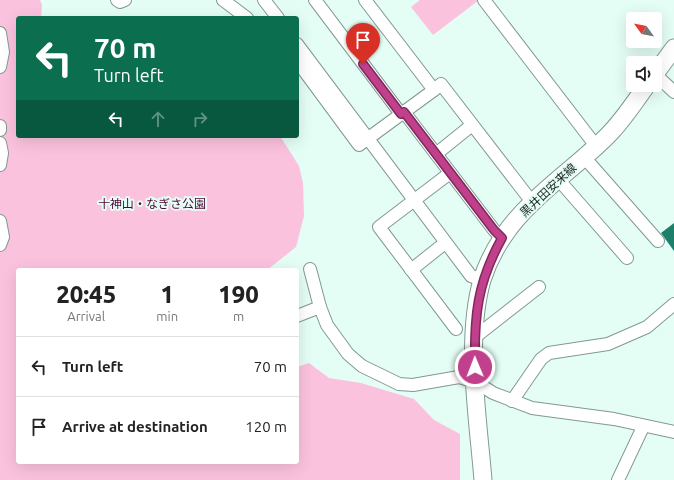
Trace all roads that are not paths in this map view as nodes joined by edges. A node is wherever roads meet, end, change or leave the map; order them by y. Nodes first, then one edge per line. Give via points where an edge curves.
1 (117, 0) edge
2 (125, 0) edge
3 (223, 0) edge
4 (315, 0) edge
5 (365, 0) edge
6 (484, 0) edge
7 (268, 1) edge
8 (243, 16) edge
9 (277, 16) edge
10 (0, 33) edge
11 (299, 47) edge
12 (672, 53) edge
13 (299, 65) edge
14 (662, 65) edge
15 (0, 67) edge
16 (662, 81) edge
17 (434, 90) junction
18 (642, 92) edge
19 (674, 92) edge
20 (403, 113) junction
21 (472, 125) junction
22 (0, 126) edge
23 (0, 130) edge
24 (368, 139) junction
25 (0, 144) edge
26 (590, 152) junction
27 (436, 154) junction
28 (0, 164) edge
29 (450, 173) junction
30 (558, 179) junction
31 (413, 200) junction
32 (532, 202) junction
33 (0, 221) edge
34 (502, 238) junction
35 (658, 241) dead end
36 (446, 243) junction
37 (0, 245) edge
38 (627, 258) dead end
39 (310, 269) dead end
40 (411, 270) junction
41 (483, 280) junction
42 (539, 287) dead end
43 (674, 304) edge
44 (320, 307) junction
45 (299, 315) edge
46 (456, 329) dead end
47 (475, 337) junction
48 (476, 382) junction
49 (512, 401) junction
50 (643, 427) junction
51 (674, 432) edge
52 (483, 480) edge
53 (618, 480) edge

1 - 2 street
3 - 8 street
4 - 20 street
5 - 17 street
6 - 26 street
7 - 9 street
10 - 15 street via 3,52
11 - 24 street
12 - 14 main road
13 - 24 street via 359,145
16 - 19 street
17 - 20 street
17 - 21 street via 441,84
18 - 26 main road, 黒井田安来線 via 613,130
20 - 24 street
20 - 27 street
21 - 27 street
21 - 32 street
22 - 23 street
24 - 31 street
25 - 28 street
26 - 30 main road, 黒井田安来線
26 - 35 street
27 - 29 street
29 - 31 street
29 - 34 street
30 - 32 main road, 黒井田安来線
30 - 38 street
31 - 36 street
31 - 40 street via 379,227
32 - 34 main road, 黒井田安来線
33 - 37 street via 3,237
34 - 41 main road, 黒井田安来線
36 - 40 street
36 - 41 street via 471,276
39 - 44 street
40 - 46 street
41 - 47 main road, 黒井田安来線 via 476,314
42 - 47 street
43 - 49 street via 647,327 608,344 549,353 541,359
44 - 45 street
44 - 48 street via 327,325 338,342 362,366 372,372 399,384 413,385 459,377
47 - 48 main road, 黒井田安来線
48 - 49 street
48 - 52 main road, 黒井田安来線
49 - 50 street via 532,408 614,419
50 - 51 street
50 - 53 street

